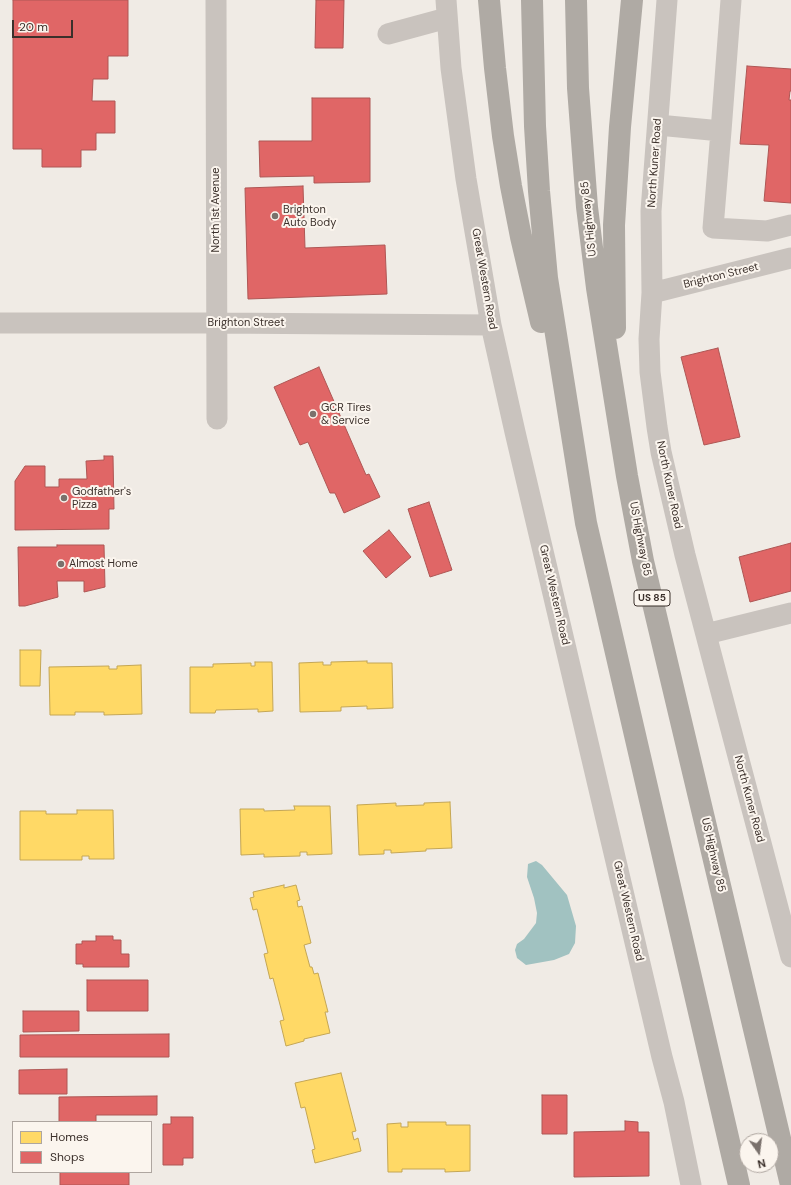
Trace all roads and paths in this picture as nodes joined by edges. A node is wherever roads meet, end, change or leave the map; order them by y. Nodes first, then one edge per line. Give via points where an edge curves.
1 (216, 0) edge
2 (489, 0) edge
3 (532, 0) edge
4 (576, 0) edge
5 (632, 0) edge
6 (667, 0) edge
7 (731, 0) edge
8 (447, 9) edge
9 (388, 34) dead end
10 (658, 125) junction
11 (721, 131) junction
12 (791, 225) edge
13 (791, 258) edge
14 (652, 294) junction
15 (0, 323) edge
16 (216, 323) junction
17 (491, 325) junction
18 (217, 419) dead end
19 (620, 437) junction
20 (586, 523) junction
21 (791, 613) edge
22 (706, 634) junction
23 (791, 957) edge
24 (691, 1185) edge
25 (739, 1185) edge
26 (791, 1185) edge

1 - 16 street, North 1st Avenue
2 - 20 highway via 511,186
3 - 20 highway via 535,126 547,278
4 - 19 highway, US Highway 85 / US 85 via 578,88 587,207
5 - 19 highway via 614,225 614,313
6 - 10 street, North Kuner Road
7 - 11 street
8 - 9 street
8 - 17 street, Great Western Road via 451,68 466,179
10 - 11 street
10 - 14 street, North Kuner Road via 652,211
11 - 12 street via 714,228 767,231
13 - 14 street, Brighton Street
14 - 22 street, North Kuner Road via 650,372 657,427 685,555
15 - 16 street, Brighton Street
16 - 17 street, Brighton Street
16 - 18 street, North 1st Avenue
17 - 24 street, Great Western Road via 674,1102
19 - 26 highway, US Highway 85 / US 85 via 643,561
20 - 25 highway
21 - 22 street
22 - 23 street, North Kuner Road

